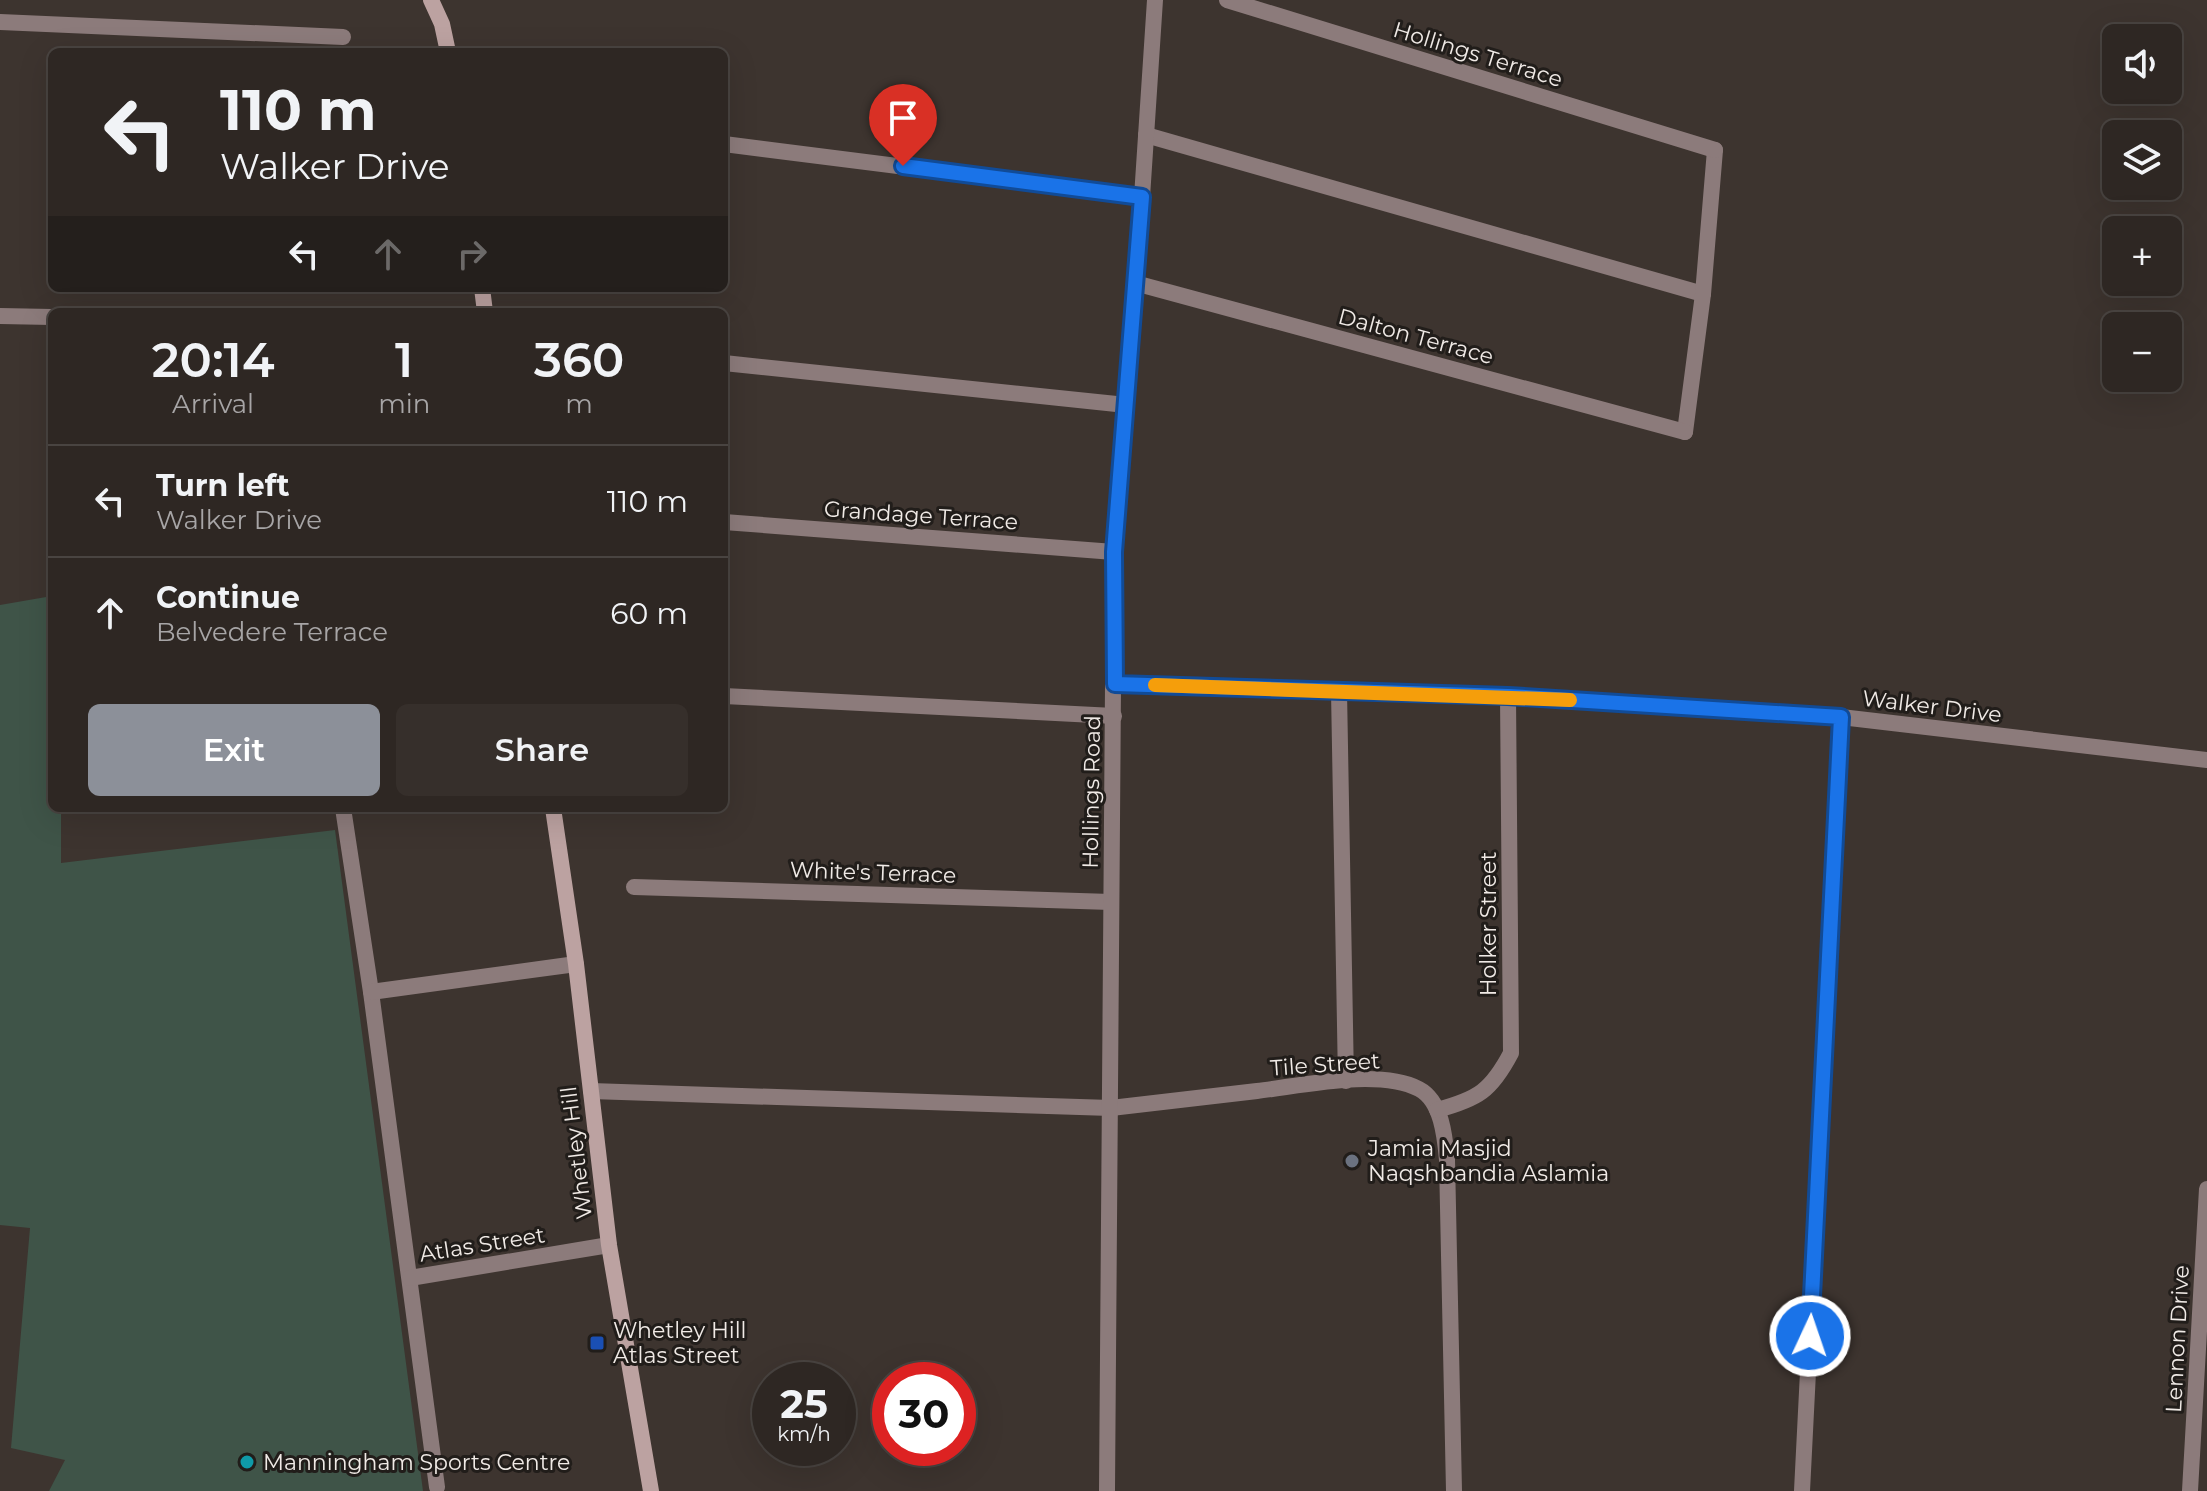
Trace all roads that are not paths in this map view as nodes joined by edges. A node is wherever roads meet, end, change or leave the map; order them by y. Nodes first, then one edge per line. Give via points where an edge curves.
1 (431, 0) edge
2 (1155, 0) edge
3 (1227, 0) edge
4 (0, 22) edge
5 (343, 37) dead end
6 (447, 48) edge
7 (1146, 135) junction
8 (728, 145) edge
9 (1142, 197) junction
10 (1135, 283) junction
11 (1703, 294) junction
12 (0, 316) edge
13 (48, 317) edge
14 (728, 363) edge
15 (1126, 405) junction
16 (728, 522) edge
17 (1114, 552) junction
18 (1115, 684) junction
19 (1339, 691) junction
20 (728, 696) edge
21 (1508, 696) junction
22 (1114, 716) junction
23 (1841, 717) junction
24 (2207, 760) edge
25 (344, 812) edge
26 (554, 812) edge
27 (634, 887) dead end
28 (1111, 902) junction
29 (576, 964) junction
30 (371, 992) junction
31 (1346, 1081) junction
32 (591, 1091) junction
33 (1111, 1108) junction
34 (1437, 1110) junction
35 (2207, 1189) edge
36 (609, 1245) junction
37 (410, 1278) junction
38 (437, 1487) dead end
39 (651, 1491) edge
40 (1107, 1491) edge
41 (1454, 1491) edge
42 (1802, 1491) edge
43 (2190, 1491) edge

1 - 6 main road
2 - 7 street, Hollings Road
3 - 11 street, Hollings Terrace via 1715,150
4 - 5 street
7 - 9 street, Hollings Road
7 - 11 street
8 - 9 street
9 - 10 street, Hollings Road
10 - 11 street, Dalton Terrace via 1685,432
10 - 15 street, Hollings Road
12 - 13 street
14 - 15 street
15 - 17 street, Hollings Road
16 - 17 street, Grandage Terrace
17 - 18 street, Hollings Road
18 - 19 street, Walker Drive
18 - 22 street, Hollings Road
19 - 21 street, Walker Drive
19 - 31 street
20 - 22 street
21 - 23 street, Walker Drive
21 - 34 street, Holker Street via 1511,1053 1496,1080 1467,1102
22 - 28 street, Hollings Road
23 - 24 street, Walker Drive
23 - 42 street
25 - 30 street
26 - 29 main road, Whetley Hill
27 - 28 street, White's Terrace
28 - 33 street, Hollings Road
29 - 30 street
29 - 32 main road, Whetley Hill
30 - 37 street
31 - 33 street, Tile Street
31 - 34 street, Tile Street via 1390,1080 1422,1090
32 - 33 street, Tile Street
32 - 36 main road, Whetley Hill
33 - 40 street, Hollings Road
34 - 41 street via 1447,1160
35 - 43 street, Lennon Drive
36 - 37 street, Atlas Street
36 - 39 main road, Whetley Hill
37 - 38 street

